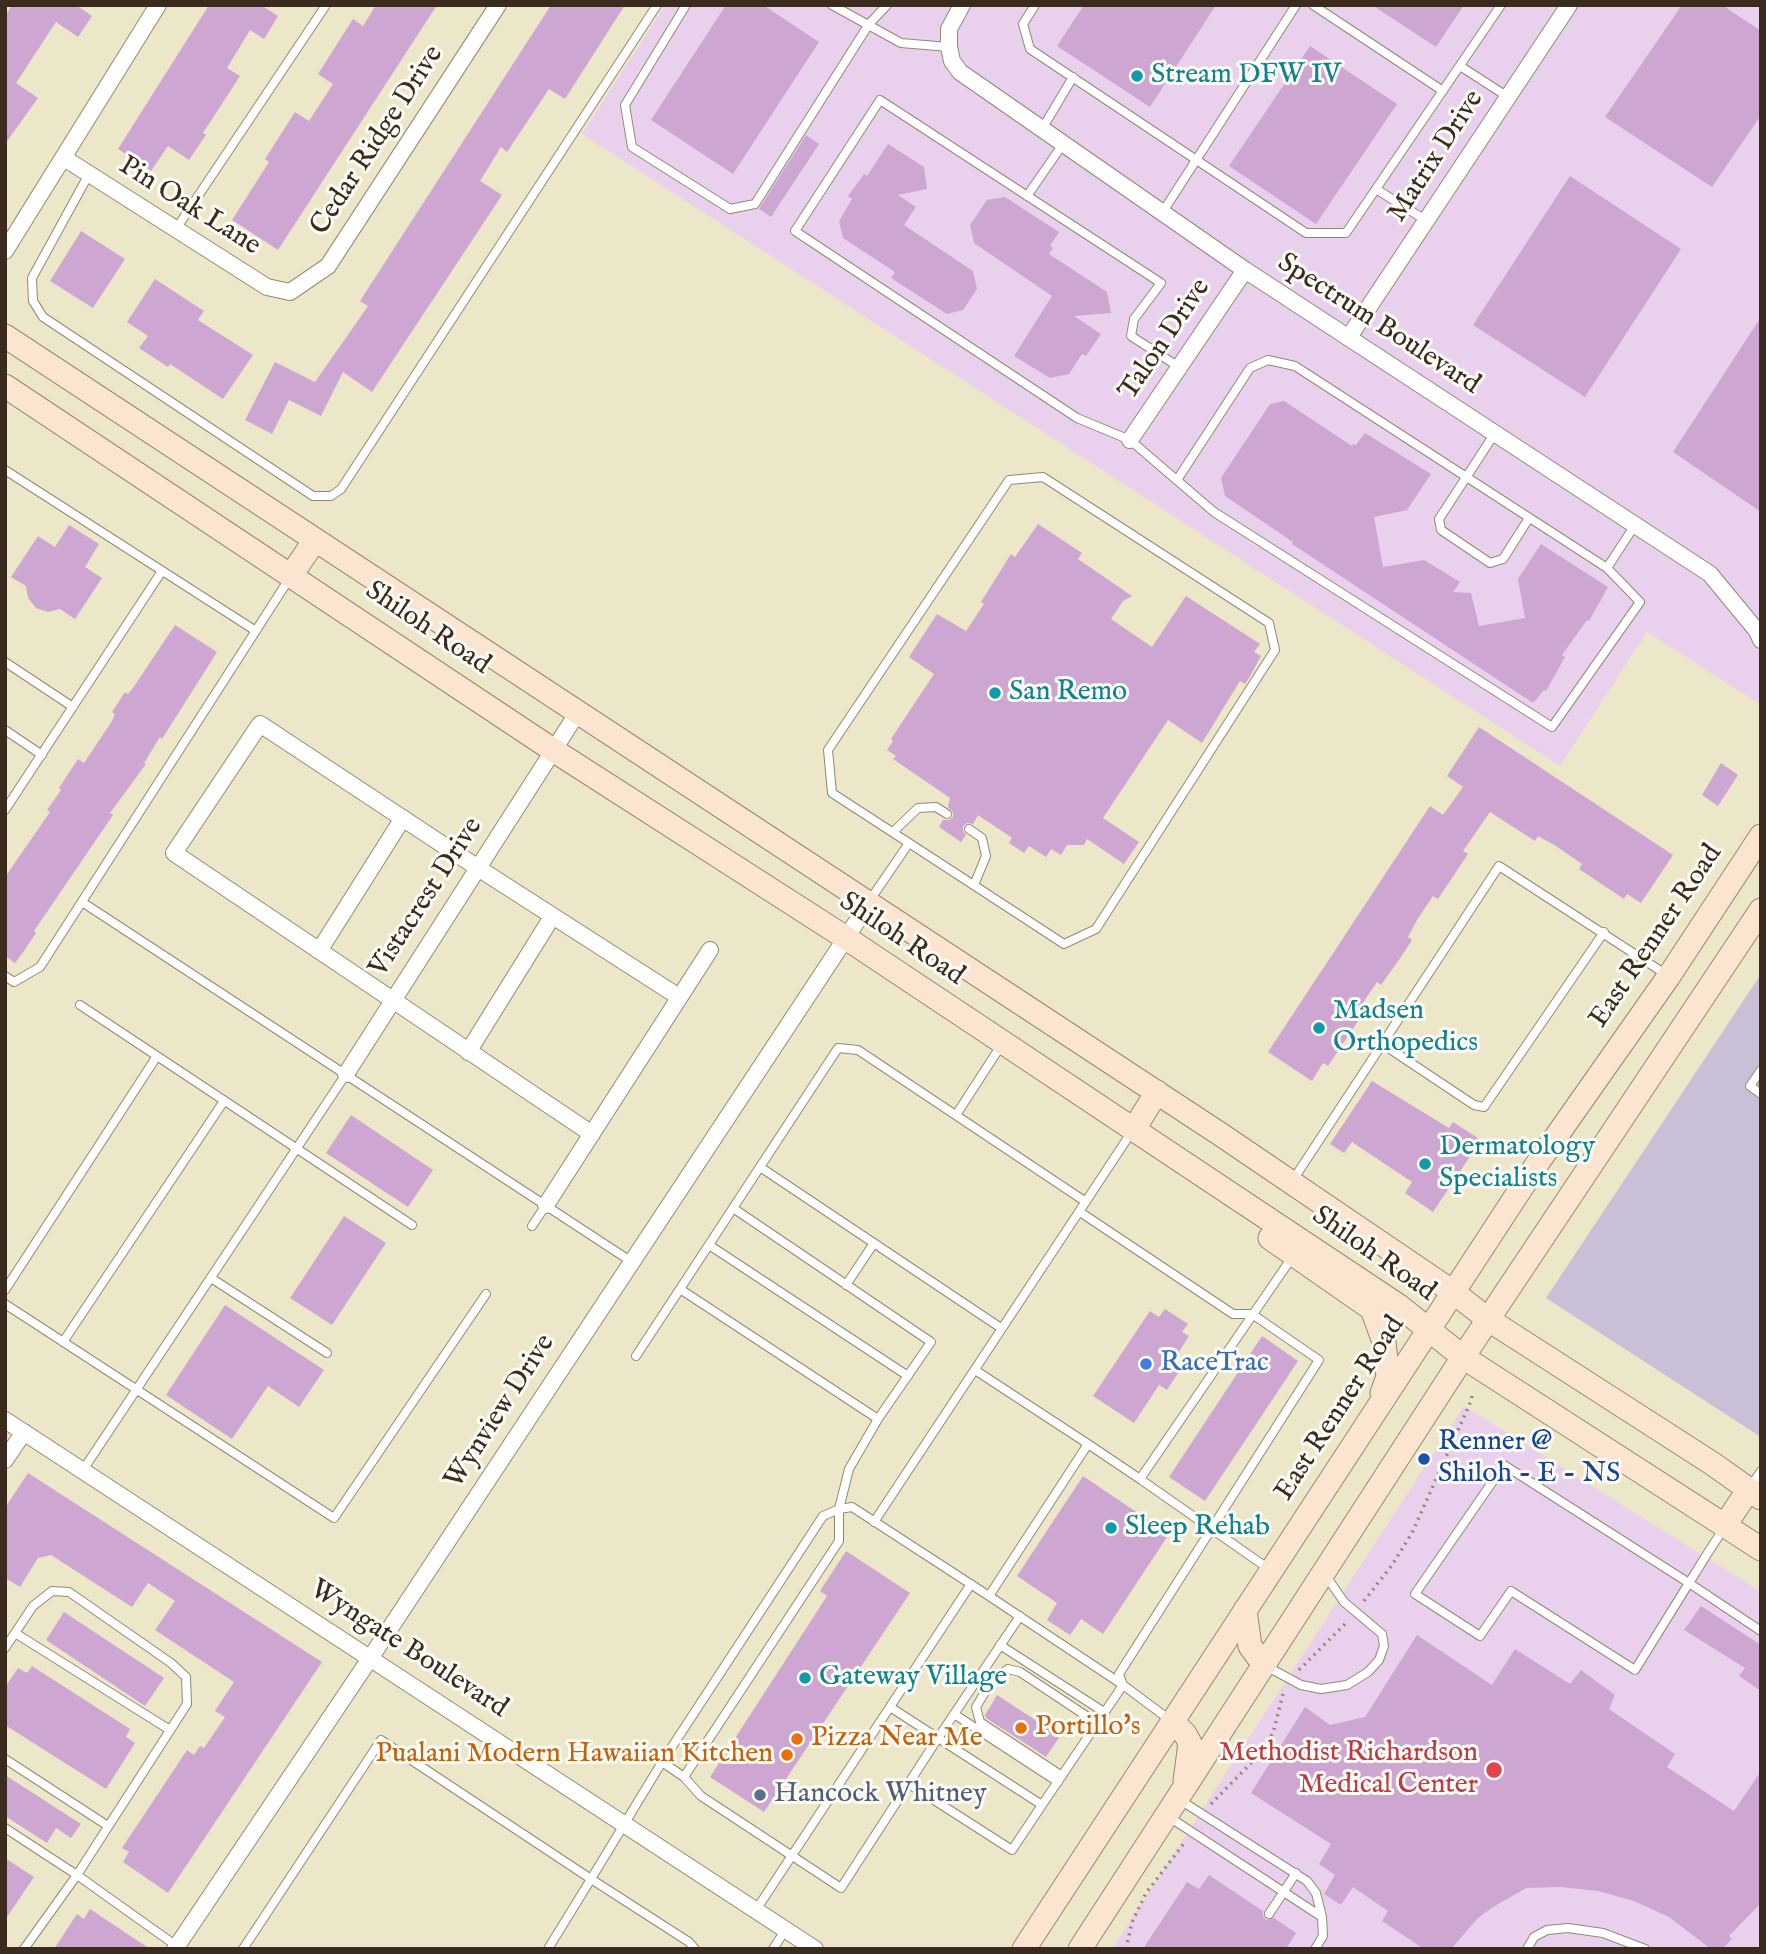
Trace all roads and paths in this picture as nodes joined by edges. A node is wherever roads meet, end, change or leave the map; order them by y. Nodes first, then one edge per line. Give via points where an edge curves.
1 (159, 5) edge
2 (326, 5) edge
3 (498, 5) edge
4 (657, 5) edge
5 (686, 5) edge
6 (832, 5) edge
7 (887, 5) edge
8 (962, 5) edge
9 (1035, 5) edge
10 (1296, 5) edge
11 (1313, 5) edge
12 (1501, 5) edge
13 (1569, 5) edge
14 (869, 24) junction
15 (948, 47) junction
16 (1460, 66) junction
17 (1073, 77) junction
18 (1443, 91) junction
19 (1508, 97) junction
20 (1042, 129) junction
21 (1063, 144) junction
22 (64, 158) junction
23 (1196, 160) junction
24 (89, 174) junction
25 (1376, 189) junction
26 (1027, 196) junction
27 (1162, 213) junction
28 (1427, 221) junction
29 (176, 229) junction
30 (5, 251) edge
31 (1245, 270) junction
32 (290, 292) joint
33 (5, 336) edge
34 (1349, 337) junction
35 (1180, 367) junction
36 (5, 386) edge
37 (1495, 433) junction
38 (1130, 440) junction
39 (5, 470) edge
40 (1466, 477) junction
41 (1177, 481) junction
42 (1529, 518) junction
43 (1635, 525) junction
44 (315, 540) junction
45 (1606, 568) junction
46 (162, 571) junction
47 (292, 575) junction
48 (256, 631) junction
49 (1759, 634) edge
50 (5, 662) edge
51 (73, 707) junction
52 (578, 712) junction
53 (5, 730) edge
54 (554, 750) junction
55 (42, 755) junction
56 (8, 799) edge
57 (5, 810) edge
58 (947, 814) dead end
59 (402, 818) junction
60 (969, 829) dead end
61 (893, 832) junction
62 (1761, 836) edge
63 (909, 843) junction
64 (478, 868) junction
65 (974, 885) junction
66 (82, 902) junction
67 (869, 903) junction
68 (1761, 910) edge
69 (552, 917) junction
70 (1604, 932) junction
71 (846, 938) junction
72 (709, 950) dead end
73 (319, 951) junction
74 (5, 976) edge
75 (1669, 976) junction
76 (679, 997) junction
77 (393, 1001) junction
78 (80, 1005) dead end
79 (1003, 1042) junction
80 (1381, 1043) junction
81 (468, 1052) junction
82 (157, 1056) junction
83 (1761, 1070) edge
84 (346, 1074) junction
85 (1157, 1093) junction
86 (1761, 1094) edge
87 (224, 1101) junction
88 (956, 1115) junction
89 (1133, 1129) junction
90 (592, 1134) junction
91 (296, 1149) junction
92 (760, 1167) junction
93 (1292, 1182) junction
94 (1086, 1202) junction
95 (546, 1205) junction
96 (733, 1209) junction
97 (1080, 1212) junction
98 (412, 1225) dead end
99 (532, 1226) dead end
100 (874, 1244) junction
101 (709, 1245) junction
102 (1298, 1249) junction
103 (632, 1262) junction
104 (211, 1278) junction
105 (846, 1285) junction
106 (680, 1289) junction
107 (5, 1290) edge
108 (1453, 1292) junction
109 (486, 1294) dead end
110 (5, 1304) edge
111 (1252, 1314) junction
112 (1489, 1320) junction
113 (1001, 1328) junction
114 (1429, 1329) junction
115 (63, 1342) junction
116 (327, 1353) dead end
117 (636, 1356) dead end
118 (1463, 1357) junction
119 (975, 1370) junction
120 (908, 1376) junction
121 (136, 1390) junction
122 (1377, 1408) junction
123 (878, 1419) junction
124 (5, 1420) edge
125 (24, 1432) junction
126 (1088, 1444) junction
127 (5, 1460) edge
128 (83, 1470) junction
129 (1140, 1479) junction
130 (1757, 1486) edge
131 (839, 1509) junction
132 (874, 1522) junction
133 (1726, 1525) junction
134 (1213, 1528) junction
135 (1761, 1549) edge
136 (1271, 1570) junction
137 (1324, 1572) junction
138 (1689, 1583) junction
139 (971, 1584) junction
140 (989, 1596) junction
141 (1245, 1610) junction
142 (1020, 1616) junction
143 (1761, 1631) edge
144 (15, 1633) junction
145 (1000, 1645) junction
146 (5, 1648) edge
147 (371, 1657) junction
148 (1264, 1665) junction
149 (1123, 1685) junction
150 (890, 1707) junction
151 (1104, 1712) junction
152 (954, 1714) junction
153 (1172, 1721) junction
154 (1097, 1723) junction
155 (170, 1730) junction
156 (938, 1738) junction
157 (5, 1759) edge
158 (662, 1762) junction
159 (684, 1777) junction
160 (1060, 1779) junction
161 (909, 1784) junction
162 (1176, 1800) junction
163 (1042, 1805) junction
164 (626, 1824) junction
165 (108, 1826) junction
166 (5, 1828) edge
167 (792, 1856) junction
168 (1296, 1873) junction
169 (77, 1875) junction
170 (591, 1879) junction
171 (1283, 1892) junction
172 (756, 1910) junction
173 (1269, 1914) dead end
174 (1322, 1917) junction
175 (786, 1929) junction
176 (177, 1948) edge
177 (24, 1949) edge
178 (243, 1949) edge
179 (548, 1949) edge
180 (695, 1949) edge
181 (774, 1949) edge
182 (815, 1949) edge
183 (1024, 1949) edge
184 (1080, 1949) edge
185 (1315, 1949) edge
186 (1527, 1949) edge
187 (1644, 1949) edge

1 - 22 street
2 - 29 lane
3 - 32 street, Cedar Ridge Drive via 327,266
4 - 24 lane via 341,489 331,496 313,496 43,317 33,301 32,278
5 - 14 lane via 625,105 632,147 730,209 755,204
6 - 14 lane
7 - 14 lane
8 - 15 street via 949,29
9 - 17 lane via 1023,24 1030,49
10 - 23 lane
11 - 18 lane
12 - 16 lane
13 - 19 street, Matrix Drive
14 - 15 lane via 901,43
15 - 20 street, Spectrum Boulevard via 960,72
16 - 18 lane
16 - 19 lane
17 - 20 lane
17 - 23 lane
18 - 25 lane
19 - 28 street, Matrix Drive
20 - 21 street, Spectrum Boulevard
21 - 26 lane
21 - 27 street, Spectrum Boulevard
22 - 24 street, Pin Oak Lane
22 - 30 street
23 - 25 lane via 1306,233 1346,233
23 - 27 lane
24 - 29 street, Pin Oak Lane
25 - 28 lane
26 - 35 lane via 1161,283 1134,319 1131,336
26 - 38 lane via 880,100 796,231 1077,418
27 - 31 street, Spectrum Boulevard
28 - 34 street, Matrix Drive
29 - 32 street, Pin Oak Lane via 267,287
31 - 34 street, Spectrum Boulevard
31 - 35 street, Talon Drive
33 - 44 main road, Shiloh Road
34 - 37 street, Spectrum Boulevard
35 - 38 street, Talon Drive
36 - 47 main road, Shiloh Road
37 - 40 lane
37 - 43 street, Spectrum Boulevard
38 - 41 lane
39 - 46 lane
40 - 41 lane via 1295,366 1268,360 1250,368
40 - 42 lane
40 - 42 lane via 1439,520 1441,530 1490,563 1503,559
41 - 45 lane via 1214,512 1552,727 1640,602
42 - 45 lane
43 - 45 lane
43 - 49 street, Spectrum Boulevard via 1710,574
44 - 47 main road
44 - 52 main road, Shiloh Road
46 - 48 lane
46 - 51 lane
47 - 48 lane
47 - 54 main road, Shiloh Road
48 - 66 lane
50 - 51 lane
51 - 55 lane
52 - 54 street, Vistacrest Drive
52 - 67 main road, Shiloh Road
53 - 55 lane
54 - 64 street, Vistacrest Drive
54 - 71 main road, Shiloh Road
55 - 56 lane
56 - 57 lane
58 - 61 lane via 936,807 918,808
59 - 64 street
59 - 73 street
59 - 73 street via 260,724 174,853
60 - 65 lane via 982,838 986,856
61 - 63 lane
61 - 65 lane via 832,793 828,750 1009,480 1043,477 1269,623 1275,650 1096,929 1064,944
62 - 75 main road, East Renner Road
63 - 65 lane
63 - 67 lane
64 - 69 street
64 - 77 street, Vistacrest Drive
66 - 74 lane via 40,967 15,982
66 - 84 lane
67 - 71 street, Wynview Drive
67 - 85 main road, Shiloh Road
68 - 112 main road
69 - 76 street
69 - 81 street
70 - 75 lane
70 - 80 lane via 1484,1107 1474,1105
70 - 80 lane via 1499,866
71 - 79 main road, Shiloh Road
71 - 103 street, Wynview Drive
72 - 76 street
73 - 77 street
75 - 108 main road, East Renner Road
76 - 90 street
77 - 81 street
77 - 84 street, Vistacrest Drive
78 - 82 lane
79 - 88 lane
79 - 89 main road, Shiloh Road
80 - 93 lane
81 - 90 street
82 - 87 lane
82 - 107 lane
83 - 86 lane via 1750,1086
84 - 91 lane
84 - 95 lane
85 - 89 main road
85 - 93 main road, Shiloh Road
87 - 91 lane
87 - 115 lane
88 - 92 lane via 858,1050 838,1048
88 - 94 lane
89 - 94 lane
89 - 102 main road, Shiloh Road via 1218,1186 1228,1209
90 - 95 street
91 - 98 lane
91 - 104 lane
92 - 96 lane
92 - 100 lane
93 - 108 main road, Shiloh Road
94 - 97 lane
95 - 99 lane
95 - 103 lane
96 - 101 lane
96 - 105 lane
97 - 111 lane via 1233,1314
97 - 113 lane
100 - 105 lane
100 - 113 lane
101 - 106 lane
101 - 120 lane
102 - 111 lane
102 - 114 main road, Shiloh Road via 1399,1306
102 - 122 main road via 1372,1309 1384,1342 1388,1377
103 - 147 street, Wynview Drive
104 - 116 lane
104 - 121 lane
105 - 120 lane via 931,1342
106 - 117 lane
106 - 123 lane
108 - 112 main road, Shiloh Road
108 - 114 main road, East Renner Road
109 - 121 lane via 334,1518
110 - 115 lane
111 - 129 lane
111 - 134 lane via 1319,1360
112 - 118 main road
112 - 130 main road, Shiloh Road via 1702,1457
113 - 119 lane
114 - 118 main road, Shiloh Road
114 - 122 main road, East Renner Road
115 - 121 lane
118 - 133 main road, Shiloh Road
118 - 137 main road
119 - 126 lane
119 - 132 lane
120 - 123 lane
121 - 128 lane
122 - 136 main road, East Renner Road
123 - 131 lane via 849,1469
124 - 125 street, Wyngate Boulevard
125 - 127 street
125 - 128 street, Wyngate Boulevard
126 - 129 lane
126 - 140 lane
128 - 147 street, Wyngate Boulevard
129 - 134 lane
130 - 133 main road
131 - 132 lane via 852,1507
131 - 158 lane via 823,1517
131 - 159 lane via 839,1541
132 - 139 lane
133 - 135 main road, Shiloh Road
133 - 138 lane
134 - 136 lane
134 - 149 lane via 1119,1674
136 - 141 main road, East Renner Road
137 - 148 main road
137 - 148 lane via 1344,1602 1382,1634 1379,1660 1347,1685 1321,1689 1301,1685
138 - 138 lane via 1635,1670 1511,1591 1480,1636 1415,1594 1504,1465
138 - 143 lane
139 - 140 lane
139 - 150 lane
140 - 142 lane
141 - 148 main road via 1250,1646
141 - 153 main road, East Renner Road
142 - 145 lane
142 - 149 lane
144 - 146 lane
144 - 155 lane
144 - 155 lane via 33,1606 52,1591 69,1592 172,1662 186,1677 187,1704
145 - 151 lane
145 - 152 lane
147 - 164 street, Wyngate Boulevard
147 - 176 street, Wynview Drive
148 - 162 main road
149 - 151 lane
149 - 153 lane
150 - 156 lane
150 - 167 lane
151 - 154 lane
152 - 156 lane
152 - 160 lane
153 - 162 main road via 1190,1743
153 - 183 main road, East Renner Road
154 - 160 lane
154 - 160 lane via 1020,1672 1008,1668 991,1682 976,1707 980,1722
155 - 165 lane
156 - 161 lane
156 - 163 lane
157 - 165 lane
158 - 159 lane
158 - 164 lane
159 - 167 lane via 701,1796
160 - 163 lane
161 - 163 lane via 1012,1850
161 - 167 lane via 841,1888
162 - 168 lane
162 - 171 lane
162 - 184 main road
164 - 170 lane
164 - 172 street, Wyngate Boulevard
165 - 169 lane
166 - 169 lane
167 - 172 lane
168 - 171 lane
168 - 174 lane via 1316,1893
169 - 176 lane
169 - 177 lane
170 - 178 lane via 381,1740
170 - 179 lane
170 - 180 lane
171 - 173 lane
171 - 174 lane
172 - 175 street, Wyngate Boulevard
174 - 185 lane via 1323,1936
175 - 181 lane
175 - 182 street, Wyngate Boulevard
186 - 187 lane via 1534,1937 1547,1930 1568,1927 1603,1933

